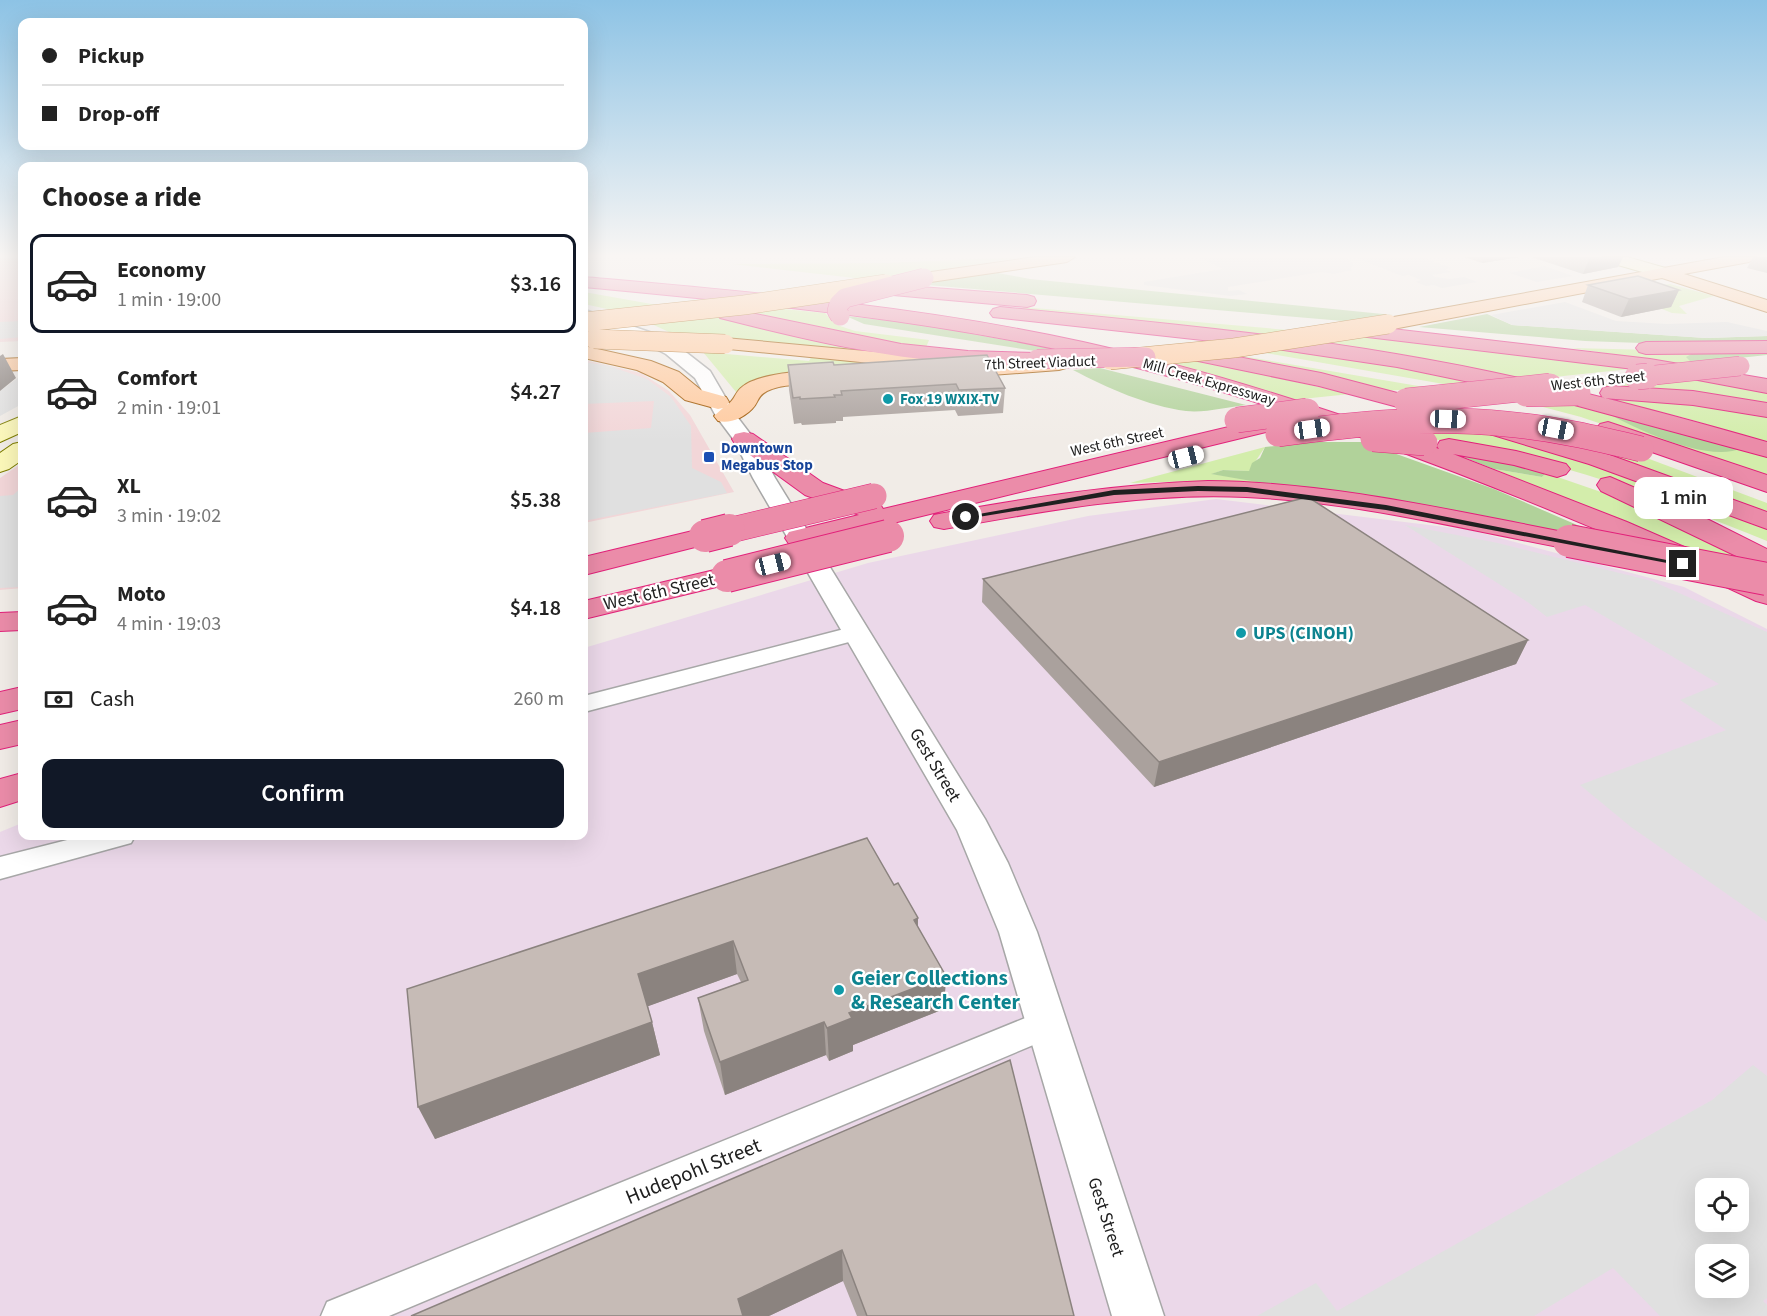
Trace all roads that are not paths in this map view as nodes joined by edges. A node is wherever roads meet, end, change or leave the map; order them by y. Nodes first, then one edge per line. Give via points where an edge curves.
1 (595, 318) edge
2 (618, 318) edge
3 (739, 318) edge
4 (844, 318) edge
5 (910, 318) edge
6 (970, 318) edge
7 (1063, 318) edge
8 (1224, 318) edge
9 (1418, 318) edge
10 (1243, 320) dead end
11 (588, 322) edge
12 (1278, 323) dead end
13 (1033, 326) junction
14 (1313, 326) junction
15 (588, 339) edge
16 (1767, 347) edge
17 (18, 352) edge
18 (0, 353) edge
19 (588, 353) edge
20 (1146, 357) junction
21 (1767, 363) edge
22 (18, 364) edge
23 (1059, 364) junction
24 (0, 365) edge
25 (1767, 386) edge
26 (1437, 398) junction
27 (722, 409) junction
28 (1761, 409) edge
29 (1323, 417) junction
30 (18, 425) edge
31 (1267, 430) junction
32 (0, 435) edge
33 (744, 439) junction
34 (1767, 450) edge
35 (18, 452) edge
36 (0, 464) edge
37 (1767, 484) edge
38 (1610, 485) junction
39 (1767, 495) edge
40 (934, 514) junction
41 (1767, 521) edge
42 (799, 538) junction
43 (1767, 545) edge
44 (1767, 560) edge
45 (588, 566) edge
46 (1767, 579) edge
47 (1767, 595) edge
48 (625, 601) junction
49 (588, 609) edge
50 (588, 620) edge
51 (18, 621) edge
52 (0, 622) edge
53 (856, 633) junction
54 (18, 699) edge
55 (0, 703) edge
56 (588, 703) edge
57 (18, 733) edge
58 (0, 737) edge
59 (18, 788) edge
60 (0, 793) edge
61 (106, 840) edge
62 (0, 868) edge
63 (1045, 1025) junction
64 (341, 1316) edge
65 (1138, 1316) edge

1 - 27 street, Gest Street via 627,328 672,350 703,375
2 - 11 main road, bridge
3 - 20 highway, bridge via 937,354 1036,359
4 - 29 highway, bridge via 873,328 1147,375
5 - 29 highway, Mill Creek Expressway via 1082,348 1252,392
6 - 13 highway
7 - 34 highway, Mill Creek Expressway via 1344,352 1611,407
8 - 10 highway
9 - 20 main road, 7th Street Viaduct, bridge via 1300,339
12 - 14 highway
13 - 37 highway via 1265,355 1437,385 1593,424
13 - 41 highway via 1250,364 1390,397 1598,459
14 - 16 highway via 1629,348
14 - 25 highway via 1650,365
15 - 23 main road, 7th Street Viaduct, bridge via 725,344 968,366
17 - 18 main road
19 - 27 main road via 652,368
20 - 23 main road, 7th Street Viaduct, bridge
21 - 26 highway, West 6th Street, bridge
22 - 24 main road
23 - 27 main road via 773,382 749,392 744,404
26 - 28 highway, bridge via 1578,393 1665,395
26 - 31 highway, West 6th Street, bridge via 1367,404
27 - 33 street, Gest Street
29 - 47 highway, Mill Creek Expressway via 1548,499 1690,557
30 - 32 main road
31 - 38 highway, bridge via 1425,443 1516,458
31 - 39 highway, bridge via 1467,420 1556,429 1641,449
31 - 40 highway
31 - 40 highway via 1186,457
31 - 45 highway, West 6th Street, bridge via 1125,440
33 - 40 highway via 797,479 860,508
33 - 42 street, Gest Street
35 - 36 main road
38 - 43 highway
38 - 44 highway
40 - 42 highway
40 - 46 highway, bridge via 1114,493 1247,489 1342,500
40 - 48 highway, West 6th Street, bridge via 888,536
42 - 53 street, Gest Street
48 - 49 highway, West 6th Street
48 - 50 highway
51 - 52 highway
53 - 56 street
53 - 63 street, Gest Street via 986,854 1018,932
54 - 55 highway
57 - 58 highway
59 - 60 highway
61 - 62 street
63 - 64 street, Hudepohl Street
63 - 65 street, Gest Street

